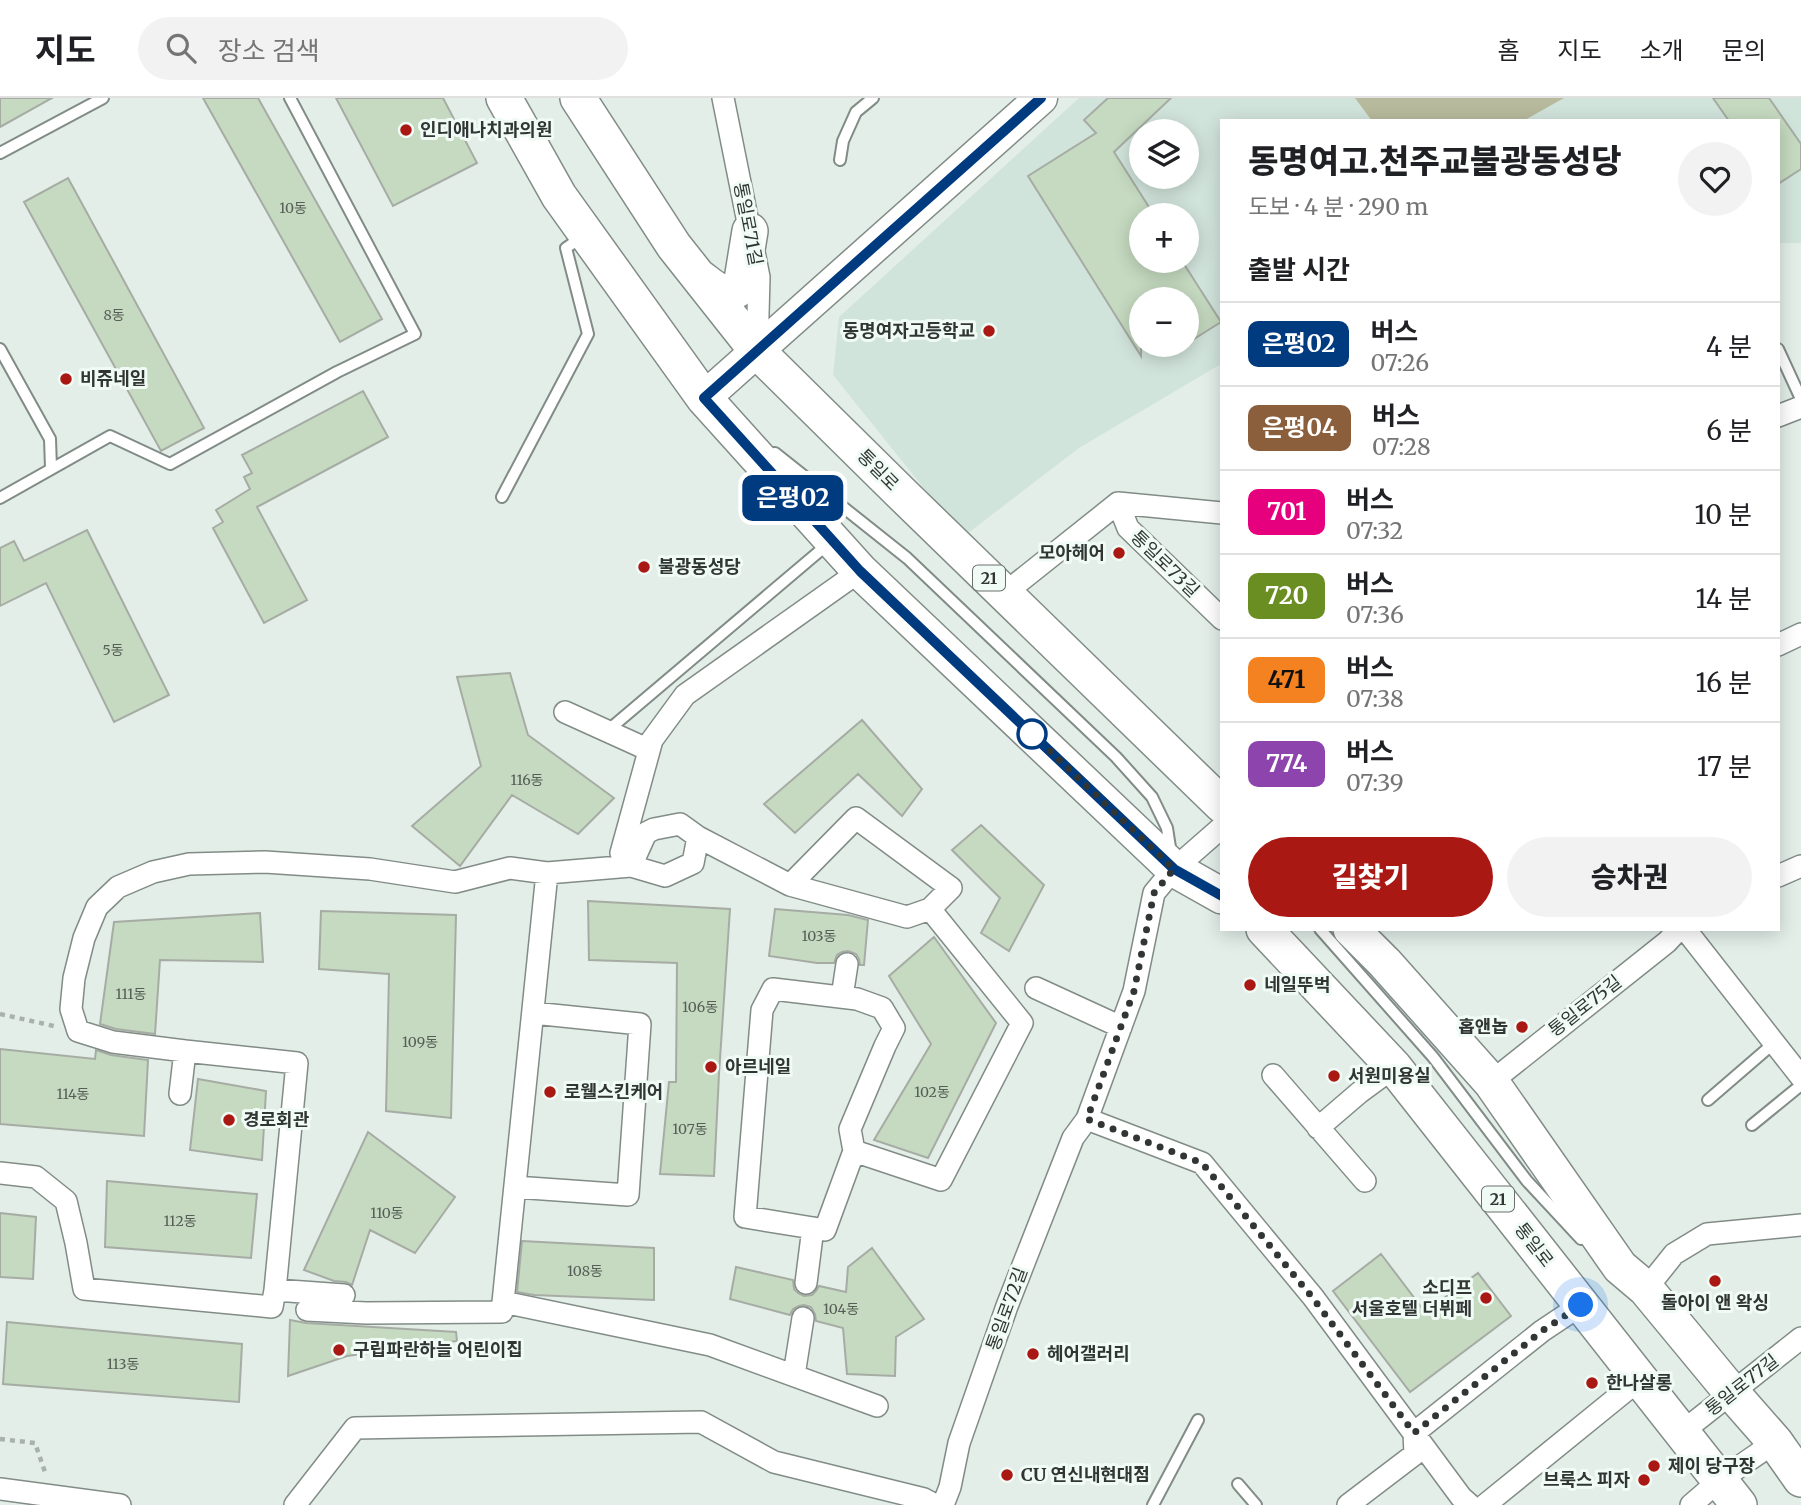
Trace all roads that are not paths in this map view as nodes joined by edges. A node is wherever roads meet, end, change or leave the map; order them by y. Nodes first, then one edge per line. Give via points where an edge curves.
1 (103, 98) edge
2 (290, 98) edge
3 (503, 98) edge
4 (578, 98) edge
5 (723, 98) edge
6 (873, 98) edge
7 (1041, 98) edge
8 (0, 153) edge
9 (840, 160) dead end
10 (750, 231) junction
11 (587, 233) junction
12 (699, 277) junction
13 (0, 349) edge
14 (757, 351) junction
15 (1780, 353) edge
16 (704, 398) junction
17 (1801, 399) edge
18 (1801, 407) edge
19 (1780, 415) edge
20 (758, 441) dead end
21 (769, 449) dead end
22 (51, 468) junction
23 (502, 497) dead end
24 (0, 498) edge
25 (1118, 503) junction
26 (1220, 513) edge
27 (833, 540) junction
28 (860, 571) junction
29 (1005, 593) junction
30 (1220, 617) edge
31 (1801, 634) edge
32 (1780, 644) edge
33 (565, 712) dead end
34 (606, 732) junction
35 (649, 750) junction
36 (1220, 803) edge
37 (1220, 829) edge
38 (698, 838) junction
39 (631, 866) junction
40 (1801, 866) edge
41 (1174, 869) junction
42 (547, 873) junction
43 (1780, 875) edge
44 (790, 885) junction
45 (1220, 895) edge
46 (930, 909) junction
47 (1266, 931) edge
48 (1322, 931) edge
49 (1353, 931) edge
50 (1677, 931) edge
51 (1687, 931) edge
52 (847, 964) dead end
53 (1035, 988) dead end
54 (842, 997) junction
55 (533, 1013) junction
56 (1121, 1027) junction
57 (1774, 1043) junction
58 (185, 1051) junction
59 (1394, 1067) junction
60 (1273, 1075) dead end
61 (1800, 1076) edge
62 (1491, 1082) junction
63 (180, 1094) dead end
64 (1708, 1100) dead end
65 (1087, 1119) junction
66 (1752, 1125) dead end
67 (1318, 1128) junction
68 (854, 1151) junction
69 (0, 1173) edge
70 (1365, 1181) dead end
71 (515, 1188) junction
72 (1801, 1225) edge
73 (813, 1228) junction
74 (1633, 1278) junction
75 (806, 1283) dead end
76 (275, 1290) junction
77 (344, 1295) dead end
78 (503, 1302) junction
79 (1581, 1305) junction
80 (307, 1310) dead end
81 (803, 1318) dead end
82 (1801, 1338) edge
83 (794, 1375) junction
84 (1640, 1379) junction
85 (1732, 1393) junction
86 (877, 1406) dead end
87 (1198, 1420) dead end
88 (1682, 1432) junction
89 (1414, 1433) junction
90 (1775, 1442) junction
91 (1801, 1479) edge
92 (1238, 1484) dead end
93 (0, 1489) edge
94 (1729, 1492) edge
95 (120, 1505) edge
96 (295, 1505) edge
97 (935, 1505) edge
98 (943, 1505) edge
99 (1153, 1505) edge
100 (1256, 1505) edge
101 (1348, 1505) edge
102 (1470, 1505) edge
103 (1485, 1505) edge
104 (1691, 1505) edge

1 - 8 lane
2 - 22 lane via 415,334 170,464 110,436
3 - 11 main road via 559,196
4 - 12 main road, 통일로 / 21
5 - 10 street, 통일로71길
6 - 9 lane via 856,112
7 - 14 street
10 - 12 main road via 737,290 719,291
10 - 14 street, 통일로71길 via 759,277
11 - 16 main road
11 - 23 lane via 566,248 588,334
12 - 14 main road, 통일로 / 21
13 - 22 lane via 50,439
14 - 16 street
14 - 29 main road, 통일로 / 21
15 - 17 lane
16 - 20 lane
16 - 27 main road
18 - 19 street
21 - 41 lane via 907,558 1116,757 1152,797 1167,828
22 - 24 lane
25 - 26 street
25 - 29 street
25 - 30 street, 통일로73길 via 1128,528
27 - 28 main road
27 - 34 lane
28 - 35 street via 685,695
28 - 41 main road
29 - 36 main road, 통일로 / 21
31 - 32 street
33 - 34 street
34 - 35 street
35 - 39 street via 621,853
37 - 41 street, 통일로72길
38 - 39 street via 693,863 665,876
38 - 39 street via 680,824 654,829 646,833
38 - 44 street
39 - 42 street
40 - 43 street
41 - 45 main road
41 - 56 street, 통일로72길 via 1154,893 1134,991
42 - 55 street
42 - 58 street via 510,868 455,882 370,869 265,862 189,864 118,887 97,907 84,938 71,1009 78,1031 113,1042
44 - 46 street via 854,909 907,917
44 - 46 street via 856,818 951,888
46 - 68 street via 1022,1023 941,1180
47 - 59 main road, 통일로 / 21
48 - 74 lane via 1433,1057 1527,1181 1591,1250
49 - 62 main road
50 - 62 street, 통일로75길
51 - 57 street
52 - 54 street
53 - 56 street
54 - 68 street via 882,1008 894,1028 850,1129
54 - 73 street via 773,989 762,1010 745,1217
55 - 71 street
55 - 71 street via 640,1024 628,1195
56 - 65 street, 통일로72길
57 - 61 street
57 - 64 lane
58 - 63 street
58 - 76 street via 297,1063
59 - 67 street
59 - 79 main road, 통일로 / 21
60 - 67 street
61 - 66 lane
62 - 74 main road
65 - 89 street via 1202,1163 1312,1297
65 - 98 street, 통일로72길 via 1073,1138 1007,1306 959,1443
67 - 70 street
68 - 73 street via 825,1230
69 - 76 street via 36,1177 66,1201 84,1289 272,1307
71 - 78 street
72 - 74 street via 1707,1234
73 - 75 street
74 - 85 main road
76 - 77 street
78 - 80 street via 502,1312
78 - 83 street via 710,1345
79 - 84 main road, 통일로 / 21
79 - 89 street
81 - 83 street
82 - 85 street, 통일로77길
83 - 86 street
84 - 88 main road, 통일로 / 21
84 - 103 street
85 - 88 street, 통일로77길
85 - 90 main road
87 - 99 lane
88 - 94 main road, 통일로 / 21
89 - 101 street via 1415,1454
89 - 102 street
90 - 91 main road
90 - 94 street
92 - 100 lane
93 - 95 street
94 - 104 street
96 - 97 street via 355,1428 701,1422 774,1462

